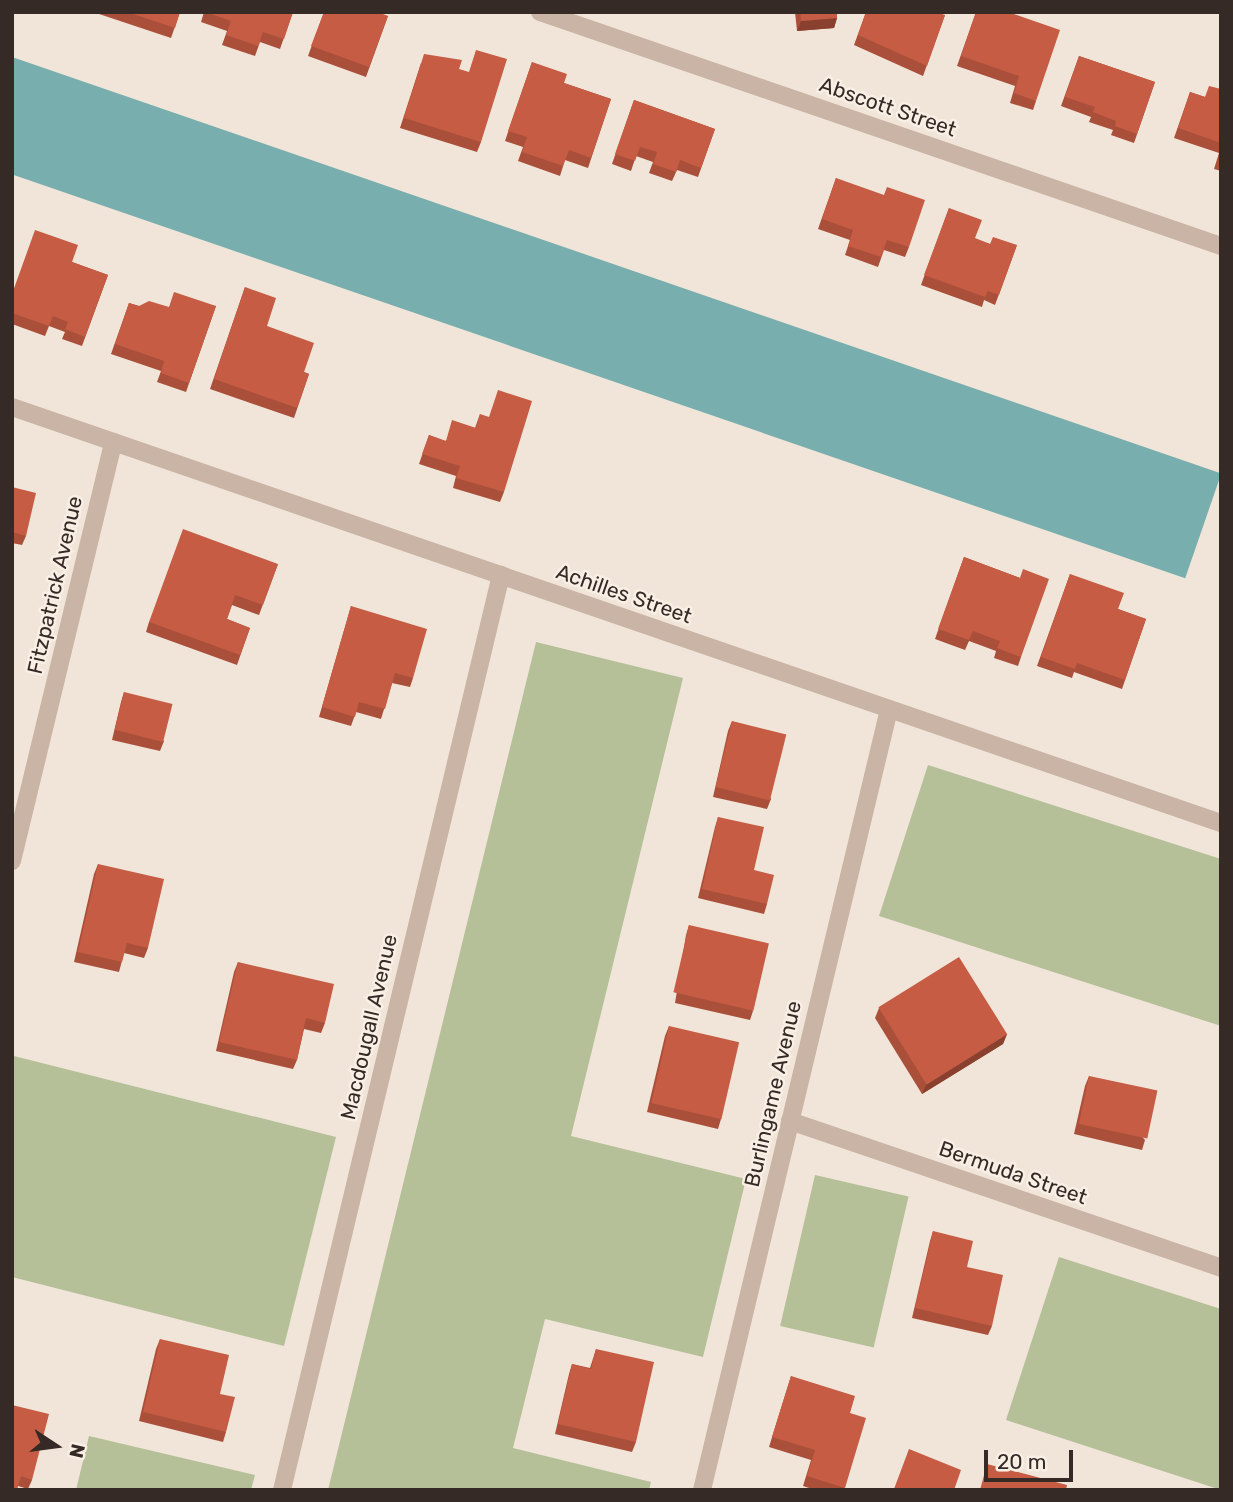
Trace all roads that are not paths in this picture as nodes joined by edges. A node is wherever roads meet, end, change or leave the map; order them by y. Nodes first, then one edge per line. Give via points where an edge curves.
1 (540, 12) edge
2 (1221, 246) edge
3 (12, 407) edge
4 (113, 442) junction
5 (501, 575) junction
6 (889, 709) junction
7 (1221, 823) edge
8 (12, 861) edge
9 (790, 1121) junction
10 (1221, 1268) edge
11 (282, 1490) edge
12 (702, 1490) edge

1 - 2 street, Abscott Street
3 - 4 street, Achilles Street
4 - 5 street, Achilles Street
4 - 8 street, Fitzpatrick Avenue
5 - 6 street, Achilles Street
5 - 11 street, Macdougall Avenue
6 - 7 street, Achilles Street
6 - 9 street, Burlingame Avenue
9 - 10 street, Bermuda Street
9 - 12 street, Burlingame Avenue

